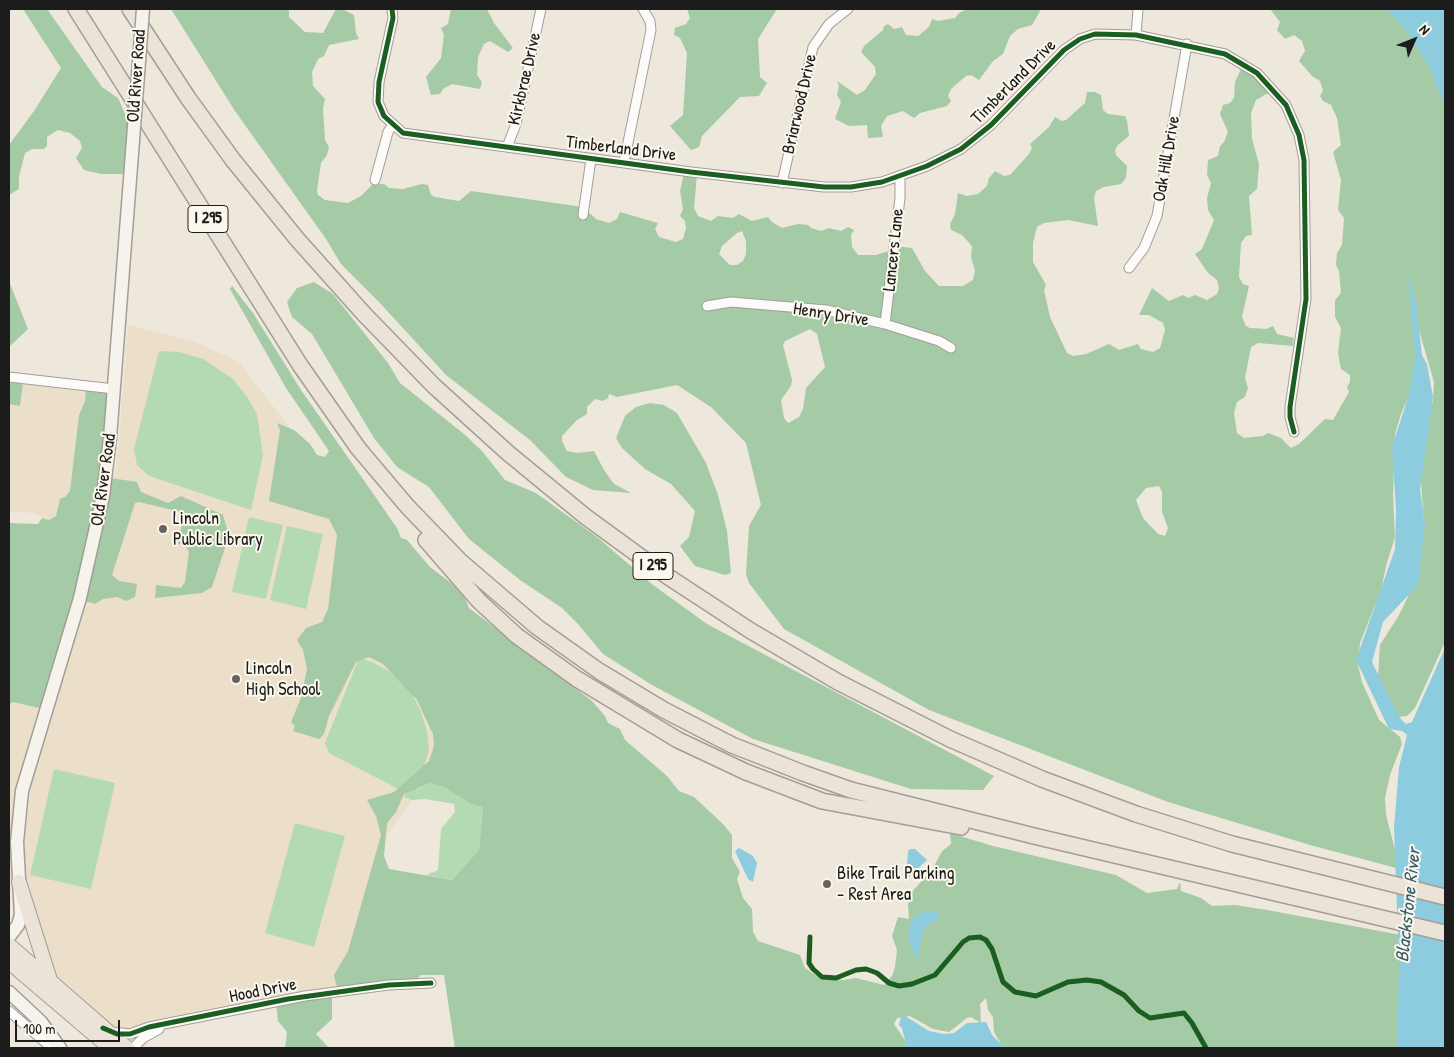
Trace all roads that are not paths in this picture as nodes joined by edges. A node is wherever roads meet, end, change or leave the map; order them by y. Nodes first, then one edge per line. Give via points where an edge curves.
1 (76, 9) edge
2 (130, 9) edge
3 (143, 9) edge
4 (392, 9) edge
5 (541, 9) edge
6 (643, 9) edge
7 (848, 9) edge
8 (1138, 9) edge
9 (1136, 35) junction
10 (1187, 44) junction
11 (392, 126) junction
12 (507, 147) junction
13 (591, 159) junction
14 (624, 162) junction
15 (900, 177) junction
16 (375, 180) dead end
17 (782, 183) junction
18 (583, 215) dead end
19 (1130, 268) dead end
20 (707, 306) dead end
21 (885, 324) junction
22 (951, 348) dead end
23 (9, 377) edge
24 (114, 389) junction
25 (1294, 432) dead end
26 (19, 882) junction
27 (1445, 897) edge
28 (1445, 933) edge
29 (9, 937) edge
30 (9, 945) edge
31 (9, 962) edge
32 (431, 983) dead end
33 (53, 984) junction
34 (9, 992) edge
35 (9, 1011) edge
36 (163, 1026) junction
37 (103, 1028) junction
38 (52, 1048) edge
39 (60, 1048) edge
40 (110, 1048) edge
41 (127, 1048) edge
42 (133, 1048) edge

1 - 28 highway, I 295 via 385,492 494,616 566,672 656,727 741,770 830,804 1095,850
2 - 27 highway, I 295 via 233,160 346,296 416,368 496,442 573,507 654,567 794,657 860,694 973,749 1066,788 1256,851
3 - 24 main road, Old River Road, bridge
4 - 11 street via 378,93 378,102
5 - 12 street, Kirkbrae Drive via 516,124
6 - 14 street via 652,30
7 - 17 street, Briarwood Drive via 829,24 813,47
8 - 9 street
9 - 10 street, Timberland Drive
9 - 15 street, Timberland Drive via 1095,34 1080,39 1064,50 1020,98 976,138 946,157
10 - 19 street, Oak Hill Drive via 1157,216 1148,240
10 - 25 street, Timberland Drive via 1225,54 1257,73 1286,105 1299,135 1304,160 1306,299 1290,407
11 - 12 street, Kirkbrae Drive via 413,136
11 - 16 street
12 - 13 street, Timberland Drive
13 - 14 street, Timberland Drive
13 - 18 street
14 - 17 street, Timberland Drive
15 - 17 street, Timberland Drive via 851,187
15 - 21 street, Lancers Lane
20 - 21 street, Henry Drive via 731,302 811,308
21 - 22 street, Henry Drive
23 - 24 street
24 - 26 main road, Old River Road via 107,469 95,540 21,798 17,833
26 - 29 main road, Old River Road via 21,918
26 - 33 main road via 44,967
30 - 33 main road
31 - 40 main road
32 - 36 street, Hood Drive via 288,999
33 - 37 main road
34 - 39 main road via 49,1032
35 - 38 street
36 - 37 street, Hood Drive via 126,1035
36 - 42 street, Hood Drive
37 - 41 main road

